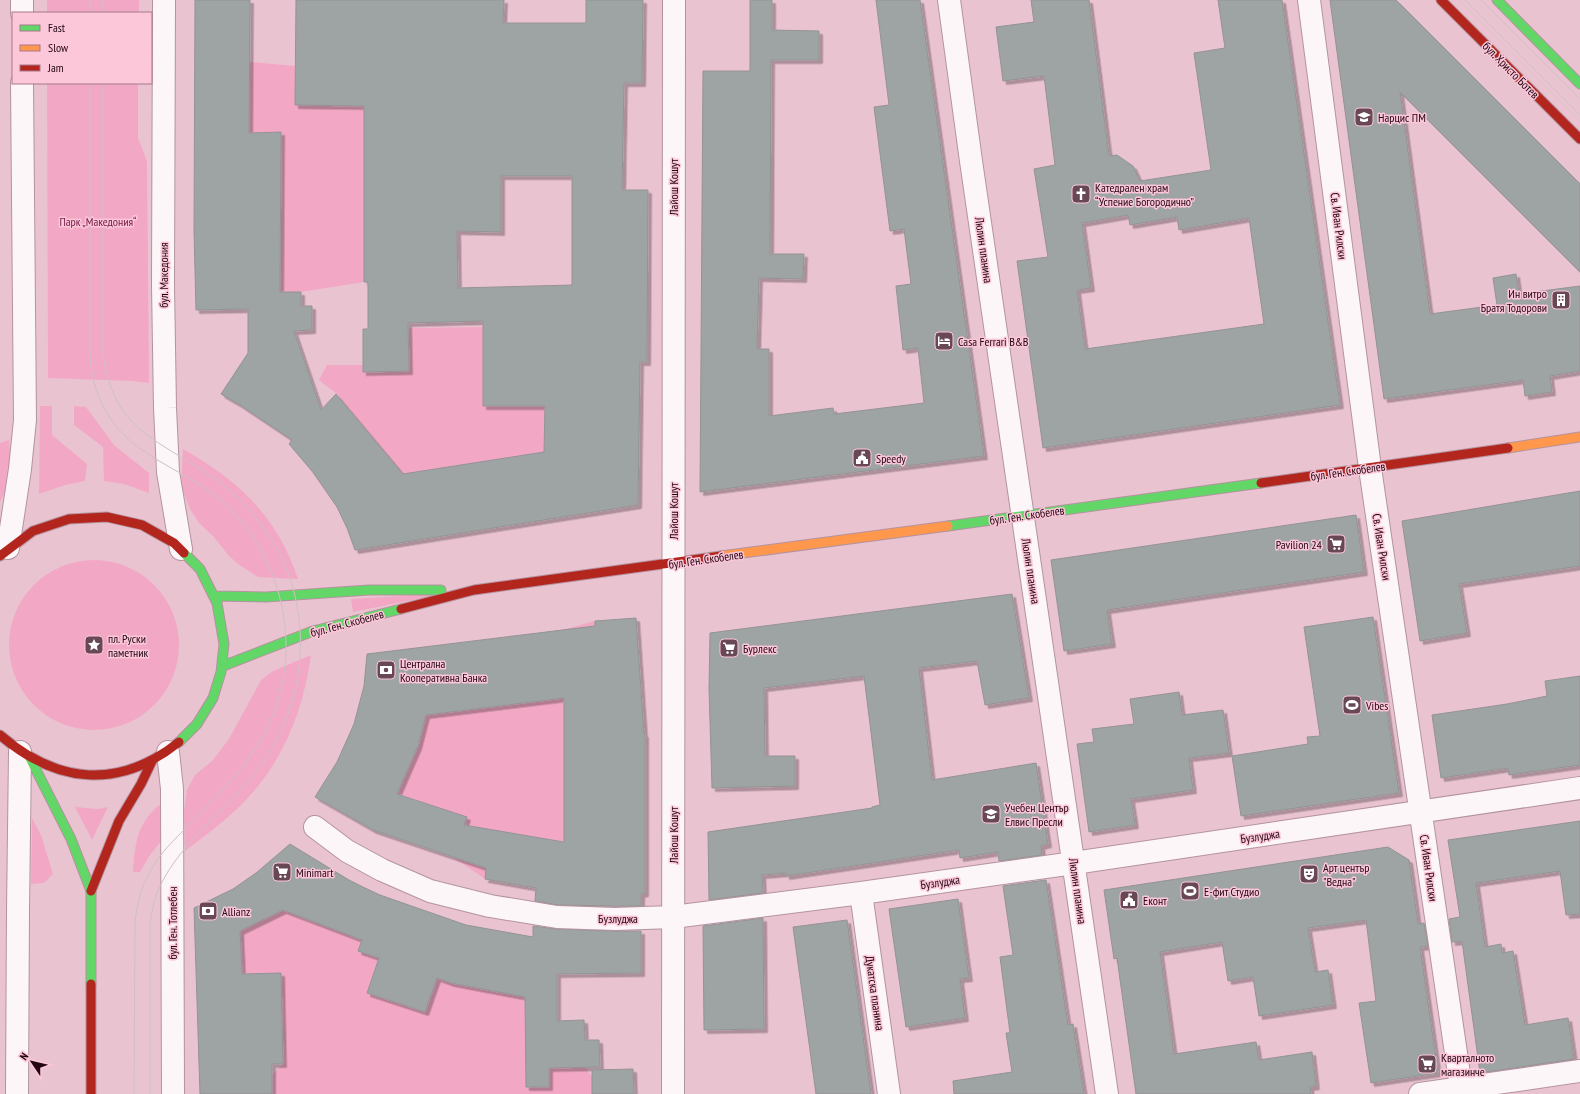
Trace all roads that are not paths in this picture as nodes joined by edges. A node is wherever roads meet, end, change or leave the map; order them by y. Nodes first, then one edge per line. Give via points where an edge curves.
1 (22, 0) edge
2 (164, 0) edge
3 (674, 0) edge
4 (949, 0) edge
5 (1309, 0) edge
6 (1441, 0) edge
7 (1497, 0) edge
8 (22, 12) edge
9 (22, 84) edge
10 (1580, 84) edge
11 (1580, 139) edge
12 (1580, 438) edge
13 (1370, 468) junction
14 (1022, 516) junction
15 (181, 549) junction
16 (4, 552) edge
17 (672, 563) junction
18 (474, 590) junction
19 (215, 596) junction
20 (223, 666) junction
21 (0, 735) edge
22 (25, 755) junction
23 (160, 757) junction
24 (1580, 788) edge
25 (1421, 812) junction
26 (315, 826) dead end
27 (1074, 863) junction
28 (91, 891) junction
29 (861, 893) junction
30 (673, 917) junction
31 (9, 1031) edge
32 (1580, 1071) edge
33 (1461, 1091) edge
34 (18, 1094) edge
35 (91, 1094) edge
36 (173, 1094) edge
37 (673, 1094) edge
38 (889, 1094) edge
39 (1107, 1094) edge
40 (1420, 1094) edge

1 - 8 street
2 - 15 street, бул. Македония via 164,408 168,472
3 - 17 street, Лайош Кошут
4 - 14 street, Люлин планина
5 - 13 street, Св. Иван Рилски
6 - 11 main road, бул. Христо Ботев
7 - 10 main road
9 - 16 street via 25,420 20,469
12 - 13 main road, бул. Ген. Скобелев
13 - 14 main road, бул. Ген. Скобелев
13 - 25 street, Св. Иван Рилски
14 - 17 main road, бул. Ген. Скобелев
14 - 27 street, Люлин планина
15 - 16 main road via 162,534 141,524 117,517 96,515 67,518 48,524 30,532
15 - 19 main road via 195,563
17 - 18 main road, бул. Ген. Скобелев
17 - 30 street, Лайош Кошут
18 - 19 main road, бул. Ген. Скобелев via 369,590 266,597
18 - 20 main road, бул. Ген. Скобелев via 320,629
19 - 20 main road via 222,624
20 - 23 main road via 208,708 190,732
21 - 22 main road
22 - 23 main road via 59,770 91,775 122,772
22 - 28 main road via 74,843 84,865
22 - 31 street
23 - 28 main road via 119,821
23 - 36 street, бул. Ген. Тотлебен via 172,789
24 - 25 street, Бузлуджа
25 - 27 street, Бузлуджа
25 - 33 street, Св. Иван Рилски
26 - 30 street, Бузлуджа via 347,851 430,891 490,906 557,917
27 - 29 street, Бузлуджа
27 - 39 street, Люлин планина
28 - 35 main road
29 - 30 street, Бузлуджа
29 - 38 street, Дукатска планина
30 - 37 street, Лайош Кошут
31 - 34 street
32 - 33 street
33 - 40 street

